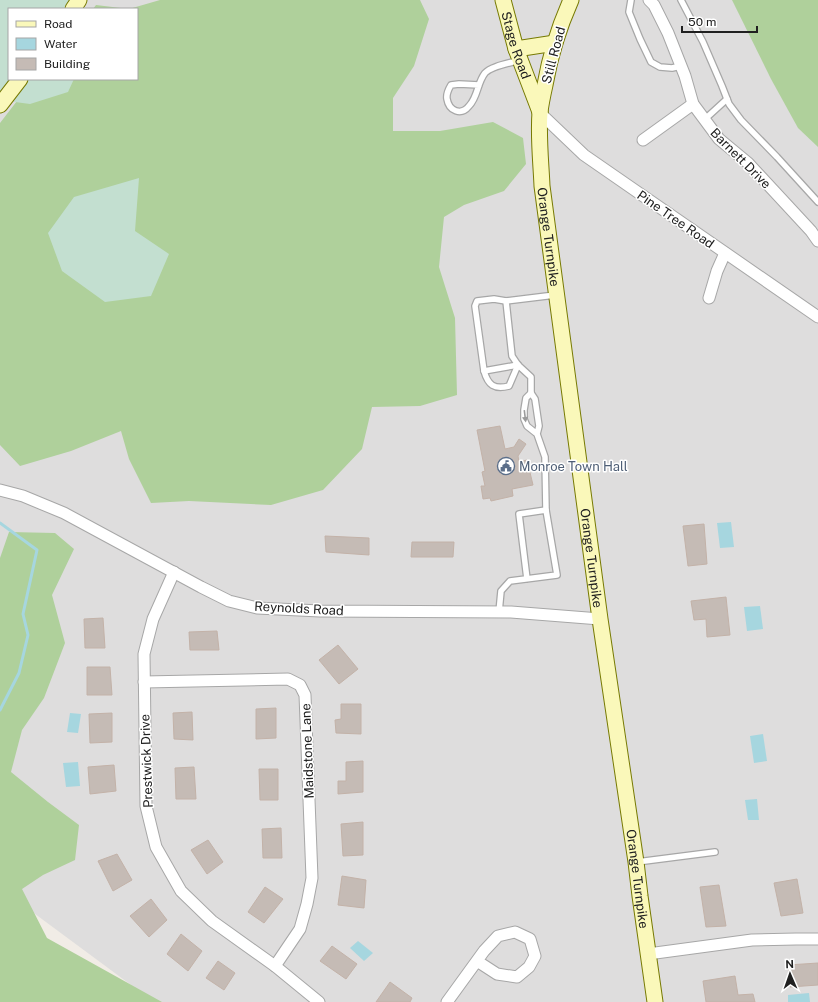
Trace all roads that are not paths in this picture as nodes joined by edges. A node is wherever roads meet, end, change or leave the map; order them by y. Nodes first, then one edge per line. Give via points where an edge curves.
1 (503, 0) edge
2 (571, 0) edge
3 (631, 0) edge
4 (649, 0) edge
5 (681, 0) edge
6 (555, 44) junction
7 (518, 54) junction
8 (681, 66) junction
9 (19, 80) edge
10 (479, 85) junction
11 (727, 99) junction
12 (693, 104) junction
13 (0, 105) edge
14 (540, 112) junction
15 (704, 120) junction
16 (643, 140) dead end
17 (818, 202) edge
18 (818, 241) edge
19 (725, 253) junction
20 (557, 294) junction
21 (709, 298) dead end
22 (506, 301) junction
23 (818, 318) edge
24 (518, 365) junction
25 (484, 370) junction
26 (531, 393) junction
27 (537, 434) junction
28 (0, 490) edge
29 (546, 510) junction
30 (174, 572) junction
31 (527, 579) junction
32 (499, 612) junction
33 (600, 619) junction
34 (144, 682) junction
35 (715, 852) dead end
36 (636, 862) junction
37 (818, 939) edge
38 (648, 954) junction
39 (477, 961) junction
40 (275, 966) junction
41 (319, 1002) edge
42 (447, 1002) edge
43 (655, 1002) edge

1 - 7 main road, Stage Road
2 - 6 main road, Still Road
3 - 8 lane via 629,12 651,62 660,67
4 - 8 street, Barnett Drive via 668,33
5 - 11 lane via 703,42
6 - 7 main road
6 - 14 main road, Still Road
7 - 10 lane via 486,73
7 - 14 main road, Stage Road
8 - 12 street, Barnett Drive
9 - 13 main road
10 - 10 lane via 469,107 463,111 455,111 450,107 446,98 451,85
11 - 15 lane
11 - 17 lane via 741,120
12 - 15 street, Barnett Drive
12 - 16 street
14 - 19 street, Pine Tree Road via 584,155
14 - 20 main road, Orange Turnpike via 542,186
15 - 18 street, Barnett Drive via 719,139 748,164
19 - 21 street
19 - 23 street, Pine Tree Road
20 - 22 lane
20 - 33 main road, Orange Turnpike
22 - 24 lane via 512,356
22 - 25 lane via 477,301 475,306
24 - 25 lane
24 - 25 lane via 509,386 504,387 489,383
24 - 26 lane via 531,377
26 - 27 lane via 535,399 539,426
26 -> 27 lane via 526,398 524,419 527,426
27 - 29 lane via 545,457
28 - 30 street, Reynolds Road via 23,496 64,513
29 - 31 lane via 519,514
29 - 31 lane via 557,575
30 - 32 street, Reynolds Road via 229,601 257,608
30 - 34 street, Prestwick Drive via 153,619 144,654
31 - 32 lane via 510,581 505,586 501,591
32 - 33 street, Reynolds Road
33 - 36 main road, Orange Turnpike
34 - 40 street, Prestwick Drive via 146,806 156,847 181,891 212,921
34 - 40 street, Maidstone Lane via 288,679 300,685 305,695 312,878 300,929
35 - 36 lane
36 - 38 main road, Orange Turnpike
37 - 38 street via 752,940
38 - 43 main road, Orange Turnpike
39 - 39 street via 498,936 515,932 530,939 535,956 529,967 517,977 497,974
39 - 42 street
40 - 41 street, Prestwick Drive

